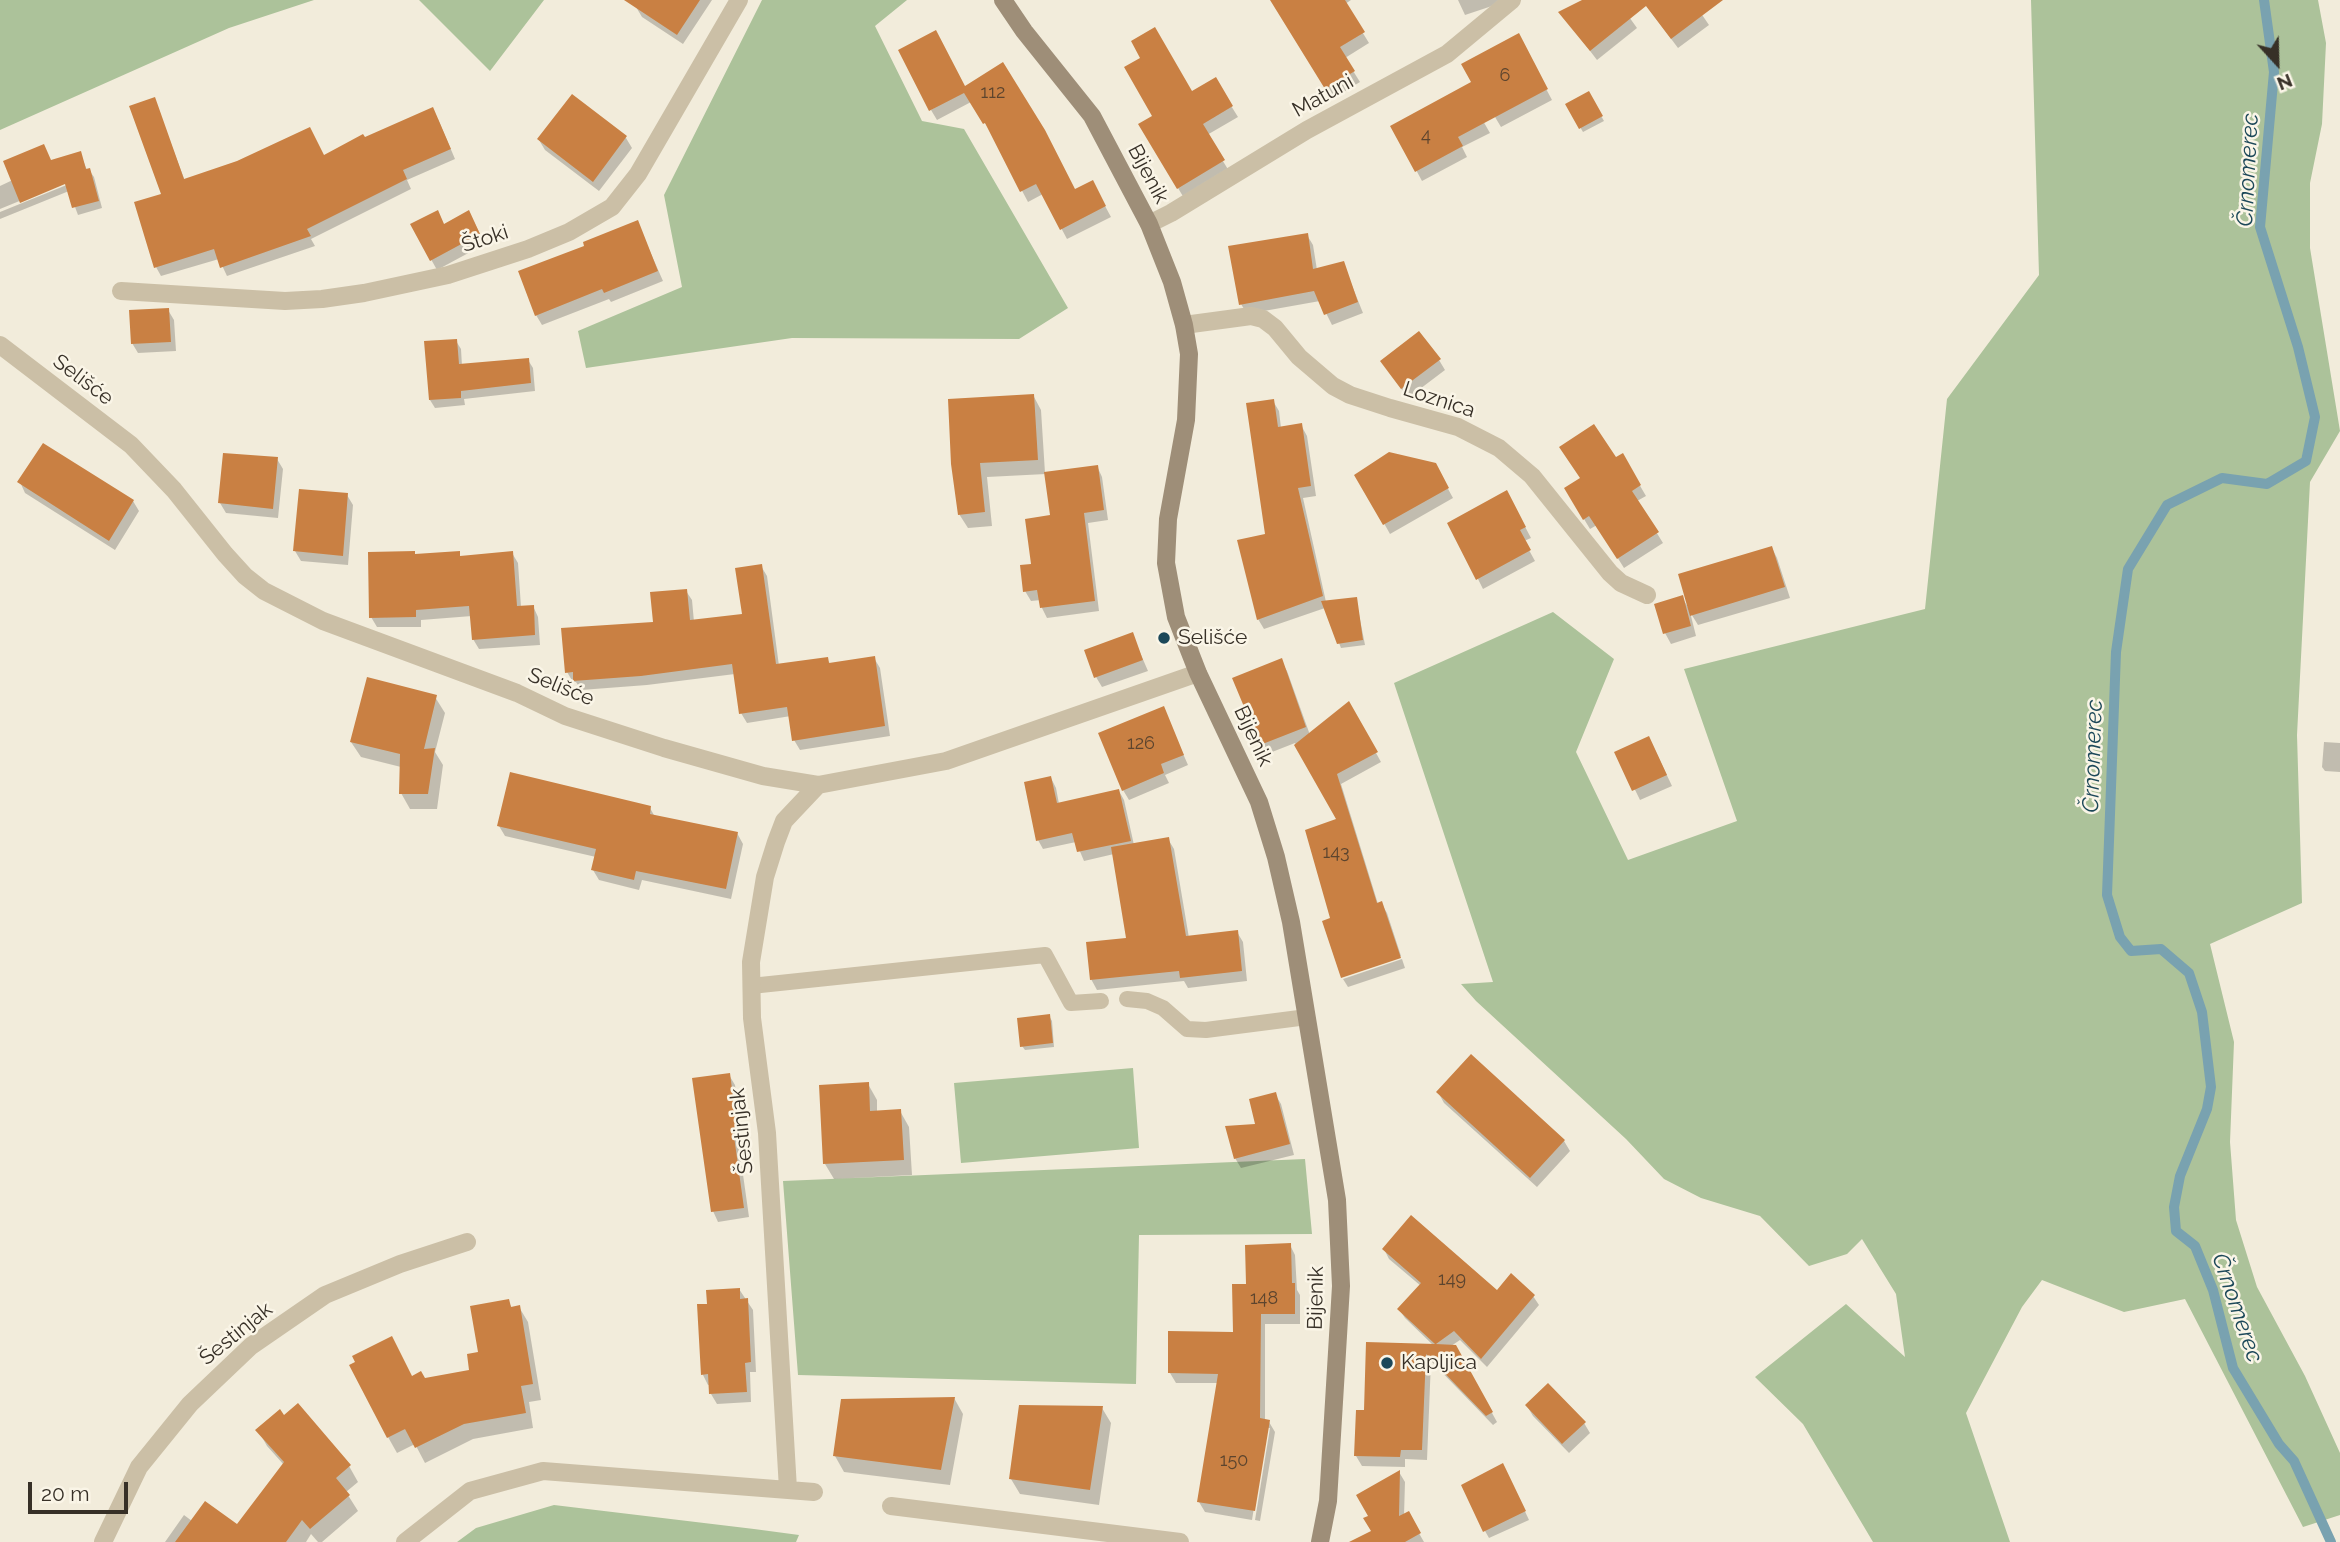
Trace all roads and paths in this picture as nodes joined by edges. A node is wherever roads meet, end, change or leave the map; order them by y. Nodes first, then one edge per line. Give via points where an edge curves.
1 (739, 0) edge
2 (1003, 0) edge
3 (1512, 0) edge
4 (1149, 224) junction
5 (121, 291) dead end
6 (1184, 325) junction
7 (0, 345) edge
8 (1647, 595) dead end
9 (1198, 673) junction
10 (818, 785) junction
11 (751, 986) junction
12 (1127, 999) dead end
13 (1101, 1001) dead end
14 (1307, 1017) junction
15 (467, 1242) dead end
16 (788, 1489) junction
17 (814, 1492) dead end
18 (891, 1506) dead end
19 (103, 1542) edge
20 (405, 1542) edge
21 (1180, 1542) edge
22 (1320, 1542) edge

1 - 5 street, Štoki via 638,174 612,207 569,232 448,275 322,299
2 - 4 main road, Bijenik via 1092,116
3 - 4 street, Matuni via 1447,54
4 - 6 main road, Bijenik
6 - 8 street, Loznica via 1251,316 1263,319 1333,386 1458,427 1499,448 1532,476 1610,573
6 - 9 main road, Bijenik via 1189,354 1186,420 1168,519 1166,564 1176,617
7 - 10 street, Selišće via 131,445 245,576 289,605 578,720 763,776
9 - 10 street, Selišće via 946,761
9 - 14 main road, Bijenik via 1259,802 1291,922
10 - 11 street, Šestinjak via 784,821 776,842 761,901
11 - 13 lane via 1045,955 1071,1003
11 - 16 street, Šestinjak via 768,1147
12 - 14 lane via 1163,1009 1186,1029
14 - 22 main road, Bijenik via 1337,1200 1341,1286 1330,1475
15 - 19 street, Šestinjak via 325,1295 251,1346 190,1404 139,1467
16 - 17 street
16 - 20 street via 543,1471 470,1491
18 - 21 street

